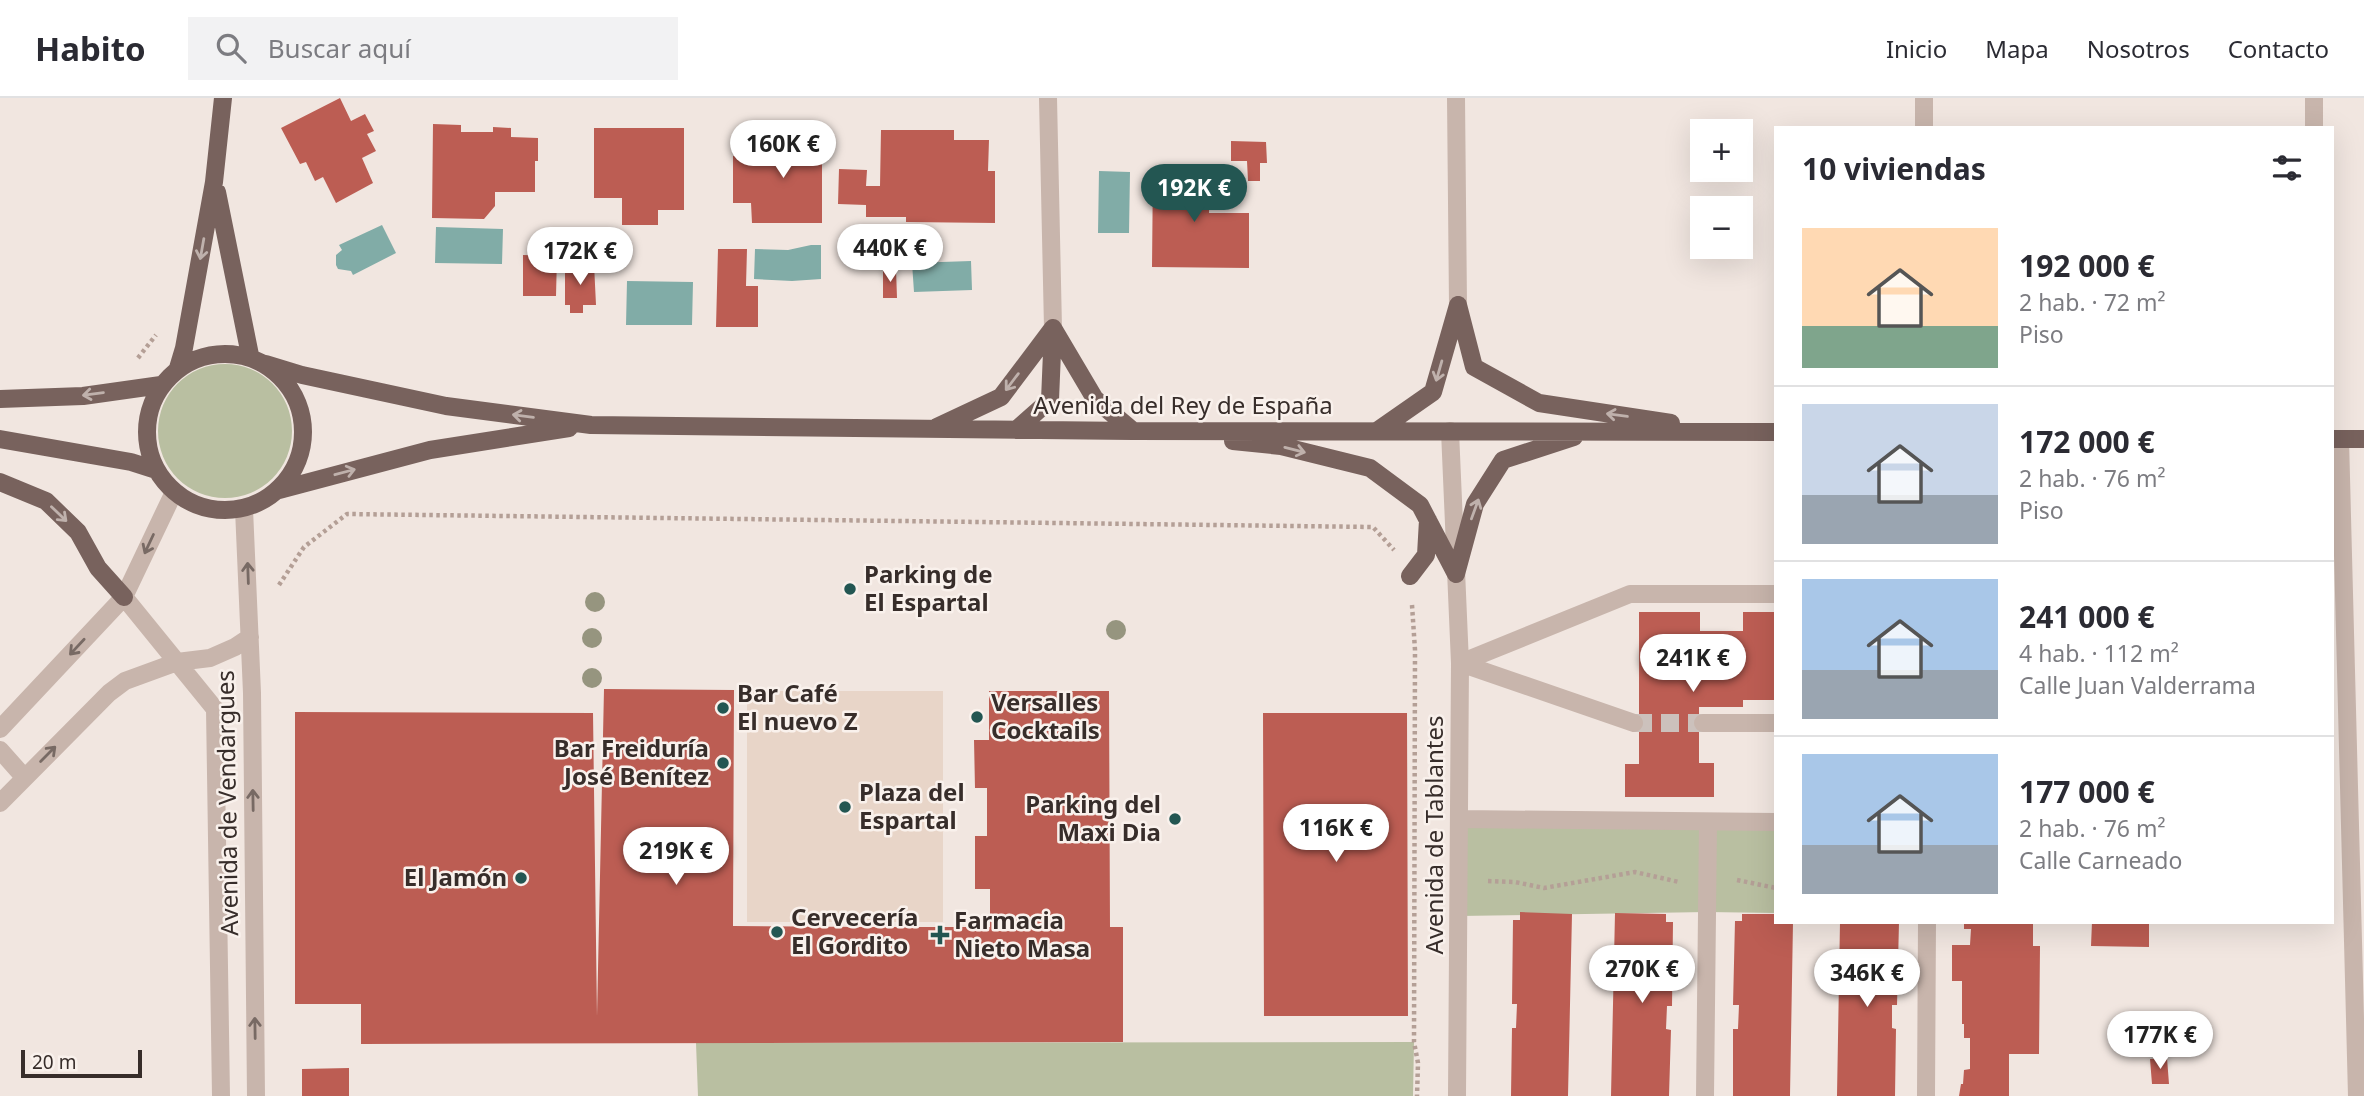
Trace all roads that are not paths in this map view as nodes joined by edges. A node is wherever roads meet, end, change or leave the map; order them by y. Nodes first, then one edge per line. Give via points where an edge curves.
1 (223, 98) edge
2 (1048, 98) edge
3 (1456, 98) edge
4 (1924, 98) edge
5 (2314, 98) edge
6 (1924, 126) edge
7 (2314, 126) edge
8 (214, 182) junction
9 (1458, 305) junction
10 (1053, 328) junction
11 (258, 360) junction
12 (178, 368) junction
13 (161, 385) junction
14 (0, 399) edge
15 (590, 425) junction
16 (933, 429) junction
17 (1016, 430) junction
18 (1133, 431) junction
19 (1155, 431) junction
20 (1377, 431) junction
21 (1450, 431) junction
22 (1591, 432) junction
23 (1733, 432) junction
24 (1774, 432) edge
25 (0, 439) edge
26 (2336, 439) edge
27 (2364, 439) edge
28 (0, 449) edge
29 (131, 462) junction
30 (156, 470) junction
31 (0, 482) edge
32 (279, 490) junction
33 (173, 492) junction
34 (244, 509) junction
35 (1428, 520) junction
36 (1456, 574) junction
37 (1410, 576) road end
38 (1774, 594) edge
39 (124, 597) junction
40 (250, 637) junction
41 (177, 662) junction
42 (1460, 663) junction
43 (1634, 723) tunnel mouth
44 (1703, 723) tunnel mouth
45 (1774, 723) edge
46 (0, 729) edge
47 (0, 750) edge
48 (24, 777) junction
49 (0, 803) edge
50 (1460, 819) junction
51 (1708, 822) junction
52 (1774, 822) edge
53 (1927, 924) edge
54 (2358, 948) edge
55 (221, 1096) edge
56 (256, 1096) edge
57 (1457, 1096) edge
58 (1705, 1096) edge
59 (1926, 1096) edge
60 (2357, 1096) edge

1 - 8 main road
2 - 10 street
3 - 9 street
4 - 6 street
5 - 7 street
8 - 11 main road
8 -> 12 main road
9 -> 20 main road via 1433,392
23 -> 9 main road via 1539,403 1474,367
10 -> 16 main road via 1001,397
10 - 17 main road via 1049,400
10 - 18 main road via 1095,399
11 - 12 main road via 202,356
15 -> 11 main road, Avenida del Rey de España via 446,407
11 - 32 main road via 287,381 300,406 304,433 295,468
12 - 13 main road
13 -> 14 main road via 83,396
13 - 30 main road via 146,428
15 - 16 main road, Avenida del Rey de España
32 -> 15 main road, Avenida del Rey de España via 430,450
16 - 17 main road, Avenida del Rey de España
17 - 18 main road, Avenida del Rey de España
18 - 19 main road, Avenida del Rey de España
19 - 20 main road, Avenida del Rey de España
19 -> 35 main road via 1281,446 1370,468 1420,505
20 - 21 main road, Avenida del Rey de España
21 - 22 main road, Avenida del Rey de España
21 - 36 street, Avenida de Tablantes
22 - 23 main road, Avenida del Rey de España
36 -> 22 main road via 1475,504 1503,460
23 - 24 main road, Avenida del Rey de España
25 - 29 main road
26 - 27 main road
26 - 54 street
28 - 29 main road
29 - 30 main road
30 - 33 main road
31 -> 39 main road via 46,501 78,532 97,568
32 - 34 main road
33 - 34 main road via 213,509
33 -> 39 street
40 -> 34 street, Avenida de Vendargues
35 - 36 main road
35 - 37 main road via 1426,555
36 - 42 street, Avenida de Tablantes
38 - 42 street via 1630,594
39 - 41 street, Avenida de Vendargues
39 -> 46 street
40 - 41 street via 210,658
56 -> 40 street, Avenida de Vendargues
48 -> 41 street via 109,693 125,681
41 - 55 street, Avenida de Vendargues via 215,709
42 - 43 street
42 - 50 street, Avenida de Tablantes
44 - 45 street
47 - 48 street
48 - 49 street
50 - 51 street
50 - 57 street, Avenida de Tablantes
51 - 52 street
51 - 58 street
53 - 59 street
54 - 60 street

